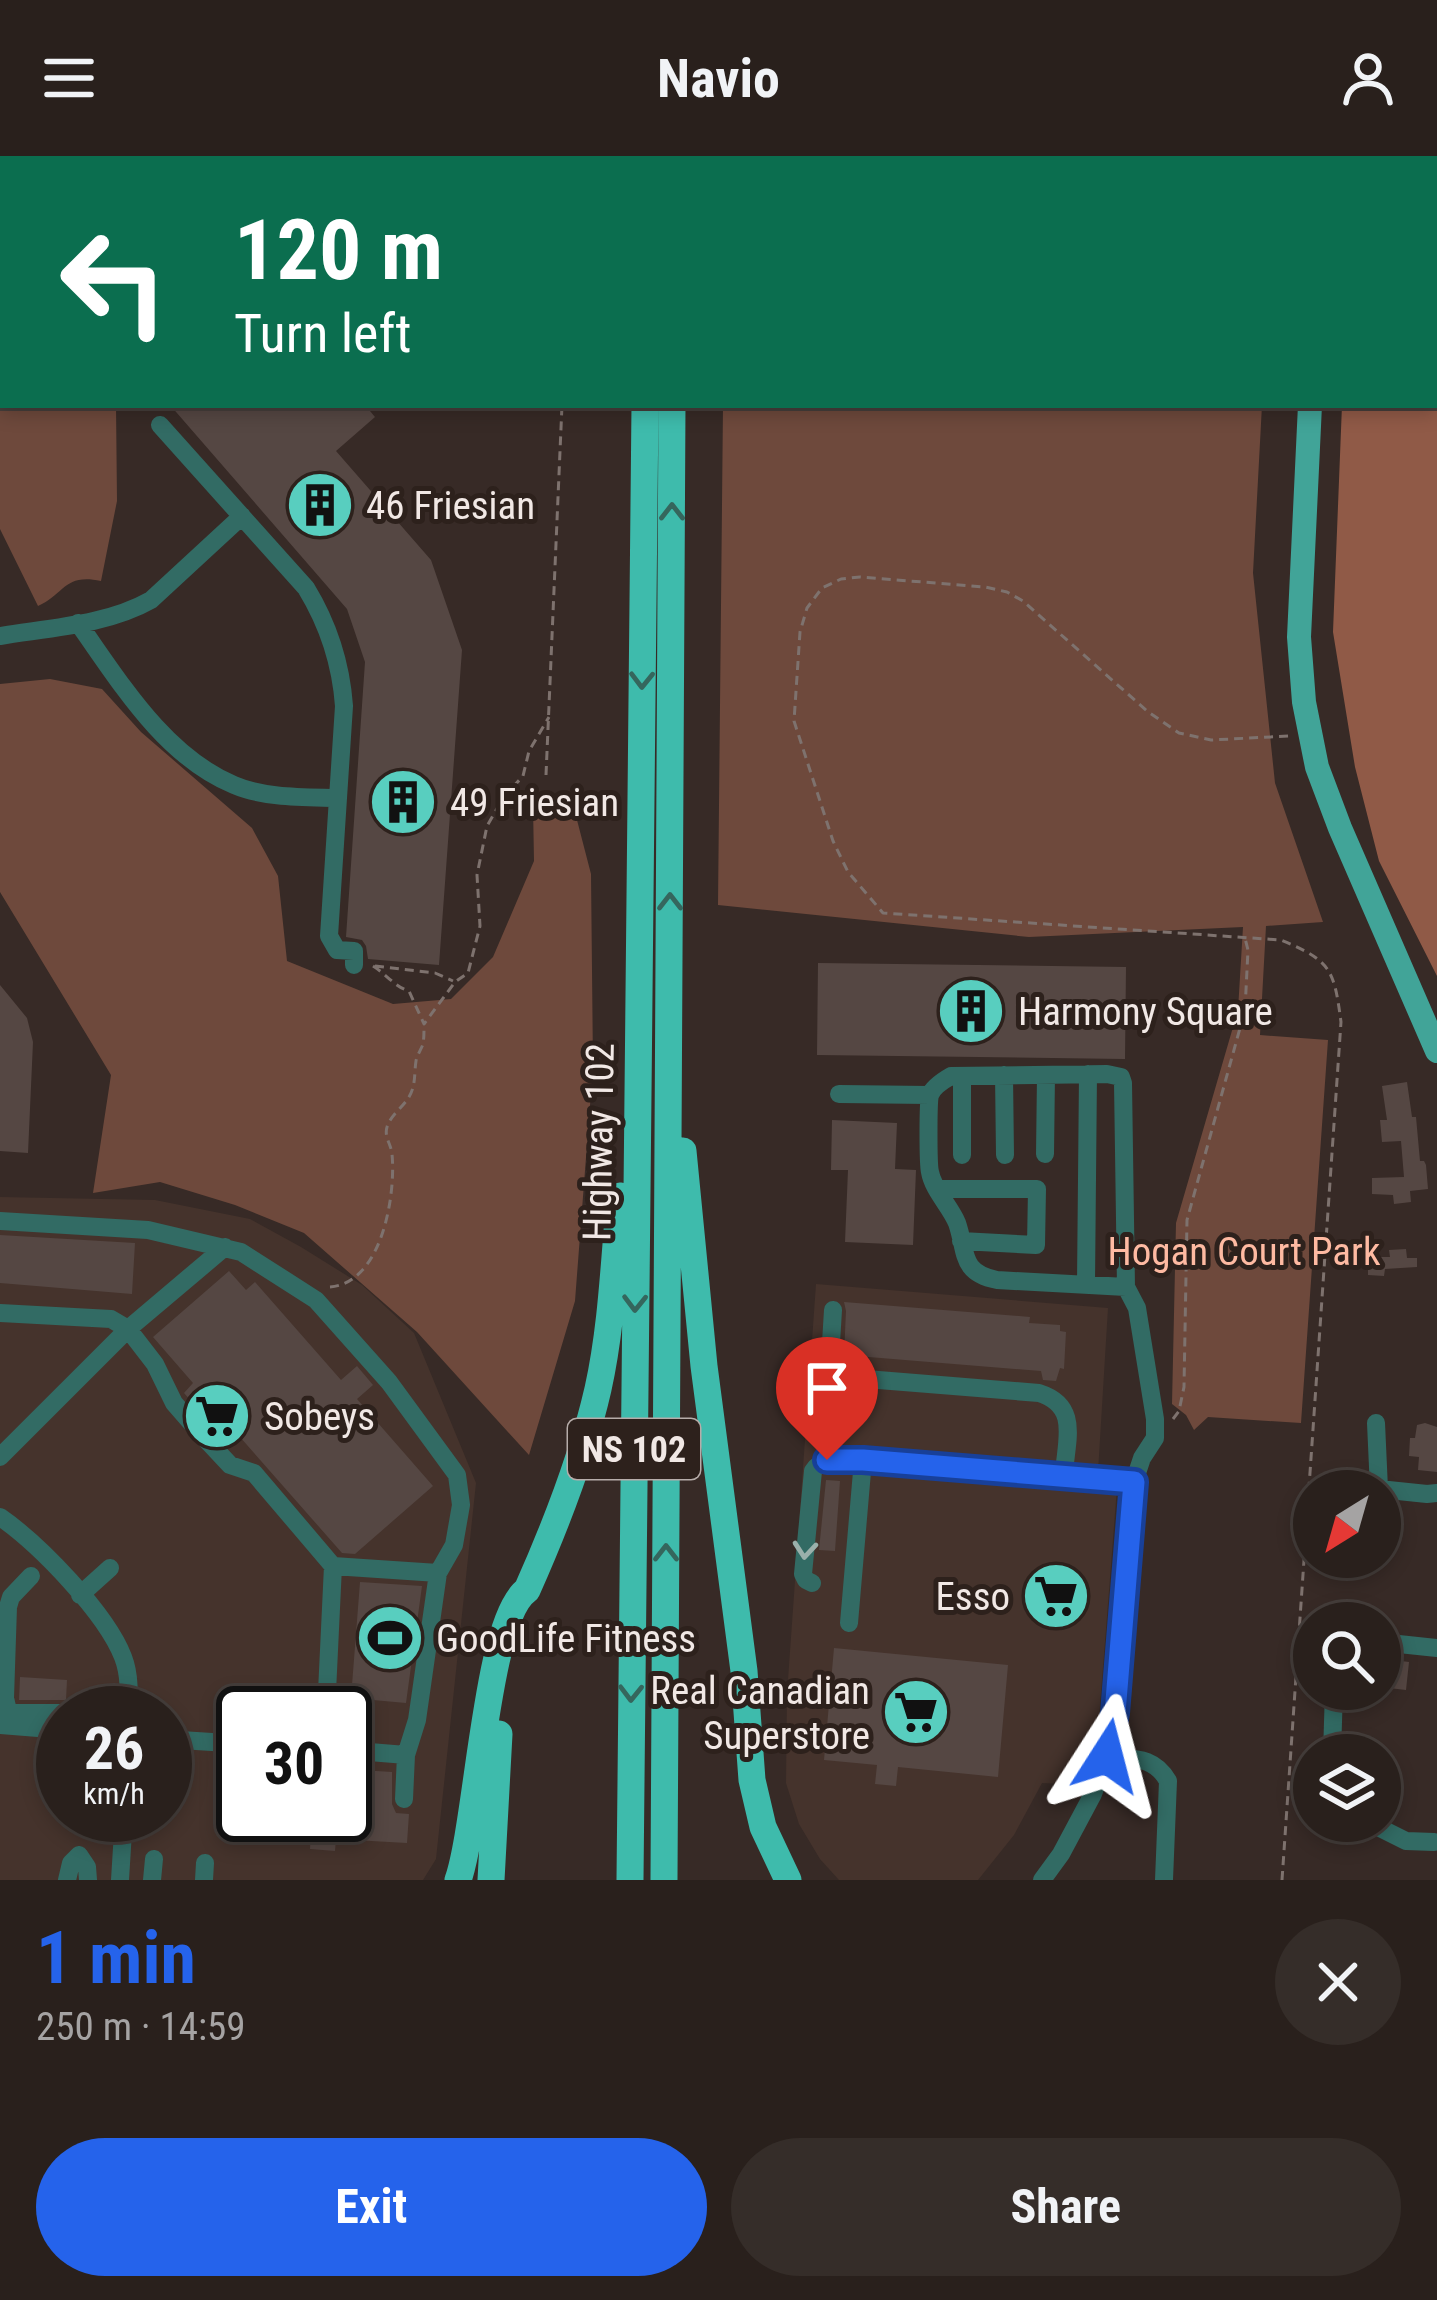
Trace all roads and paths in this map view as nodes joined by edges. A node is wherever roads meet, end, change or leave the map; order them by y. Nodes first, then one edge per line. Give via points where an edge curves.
1 (562, 408) edge
2 (645, 408) edge
3 (672, 408) edge
4 (1310, 408) edge
5 (160, 425) dead end
6 (242, 516) junction
7 (78, 623) junction
8 (0, 636) edge
9 (549, 716) junction
10 (1310, 735) junction
11 (546, 775) dead end
12 (337, 798) junction
13 (1245, 938) junction
14 (354, 965) dead end
15 (455, 982) junction
16 (638, 1018) junction
17 (669, 1019) junction
18 (424, 1024) junction
19 (1437, 1052) edge
20 (1088, 1074) junction
21 (1046, 1075) junction
22 (962, 1076) junction
23 (1004, 1076) junction
24 (839, 1094) dead end
25 (930, 1095) junction
26 (962, 1154) dead end
27 (1045, 1154) dead end
28 (1005, 1155) dead end
29 (938, 1189) junction
30 (0, 1221) edge
31 (961, 1241) junction
32 (1036, 1245) junction
33 (225, 1247) junction
34 (1035, 1281) junction
35 (1086, 1283) junction
36 (1126, 1286) junction
37 (301, 1290) junction
38 (833, 1310) dead end
39 (0, 1312) edge
40 (128, 1329) junction
41 (829, 1376) junction
42 (1376, 1423) dead end
43 (824, 1432) dead end
44 (1155, 1438) junction
45 (0, 1456) edge
46 (857, 1460) junction
47 (1064, 1474) junction
48 (1134, 1482) junction
49 (1437, 1492) edge
50 (0, 1517) edge
51 (334, 1566) junction
52 (110, 1568) dead end
53 (438, 1573) junction
54 (812, 1583) dead end
55 (527, 1590) junction
56 (80, 1594) junction
57 (0, 1599) edge
58 (849, 1623) dead end
59 (1401, 1644) edge
60 (1437, 1648) edge
61 (129, 1686) edge
62 (327, 1686) edge
63 (36, 1713) edge
64 (3, 1715) edge
65 (36, 1723) edge
66 (372, 1752) edge
67 (406, 1755) junction
68 (1107, 1756) junction
69 (404, 1798) dead end
70 (1401, 1838) edge
71 (122, 1842) edge
72 (1434, 1842) edge
73 (154, 1859) dead end
74 (68, 1880) edge
75 (88, 1880) edge
76 (120, 1880) edge
77 (152, 1880) edge
78 (458, 1880) edge
79 (491, 1880) edge
80 (630, 1880) edge
81 (664, 1880) edge
82 (788, 1880) edge
83 (1042, 1880) edge
84 (1164, 1880) edge
85 (1282, 1880) edge

1 - 9 path
2 -> 16 highway, Highway 102 / NS 102
17 -> 3 highway, Highway 102 / NS 102
4 - 10 main road via 1299,637
5 - 6 street
6 - 7 street via 151,600
6 - 12 street via 307,588 331,641 344,706
7 - 8 street
7 - 12 street via 130,697 210,772 237,787
9 - 11 path
9 - 15 path via 523,776 487,826 477,875 480,926 468,973
10 - 13 path via 1211,740 1179,733 1023,601 995,588 850,578 822,588 803,617 794,722 832,841 883,913
10 - 19 main road via 1340,828
12 - 14 street via 329,936 338,950 355,951
13 - 44 path via 1245,1010 1185,1233 1183,1399
13 - 85 path via 1281,940 1316,955 1336,985 1341,1022
15 - 18 path
15 - 18 path via 373,966 410,992
16 - 55 highway via 599,1384 576,1468
16 -> 80 highway, Highway 102 / NS 102
81 -> 17 highway, Highway 102 / NS 102
17 - 82 highway via 752,1780
18 - 37 path via 414,1085 387,1127 393,1184 370,1260 340,1287
20 - 21 street
20 - 35 street
20 - 36 street via 1114,1074 1124,1083
21 - 23 street
21 - 27 street
22 - 23 street
22 - 25 street via 940,1082
22 - 26 street
23 - 28 street
24 - 25 street
25 - 29 street via 930,1175
29 - 31 street
29 - 32 street via 1037,1189
30 - 33 street via 148,1230
31 - 32 street
31 - 34 street via 964,1259 984,1278
32 - 34 street
33 - 37 street
33 - 40 street
34 - 35 street
35 - 36 street
36 - 44 street via 1137,1308
37 - 53 street via 389,1382 457,1475 454,1544
38 - 41 street
39 - 40 street via 110,1319
40 - 45 street
40 - 51 street via 178,1408 230,1465 254,1473
41 - 43 street
41 - 47 street via 1055,1398 1067,1420
42 - 49 street via 1379,1489
44 - 48 street
46 - 47 street
46 -> 54 street via 827,1460 813,1472 803,1574
46 - 58 street
47 - 48 street
48 - 68 street
50 - 56 street
51 - 53 street
51 - 62 street
52 - 56 street
53 - 67 street
55 - 78 highway via 518,1596 494,1672
55 - 79 highway via 500,1734
56 - 61 street via 111,1633
57 - 64 street via 28,1573 8,1606
59 - 60 street
63 - 64 street
64 - 65 street
66 - 67 street
67 - 69 street
68 - 83 street
68 - 84 street via 1151,1761 1168,1780
70 - 72 street
71 - 76 street
73 - 77 street
74 - 75 street via 79,1855

